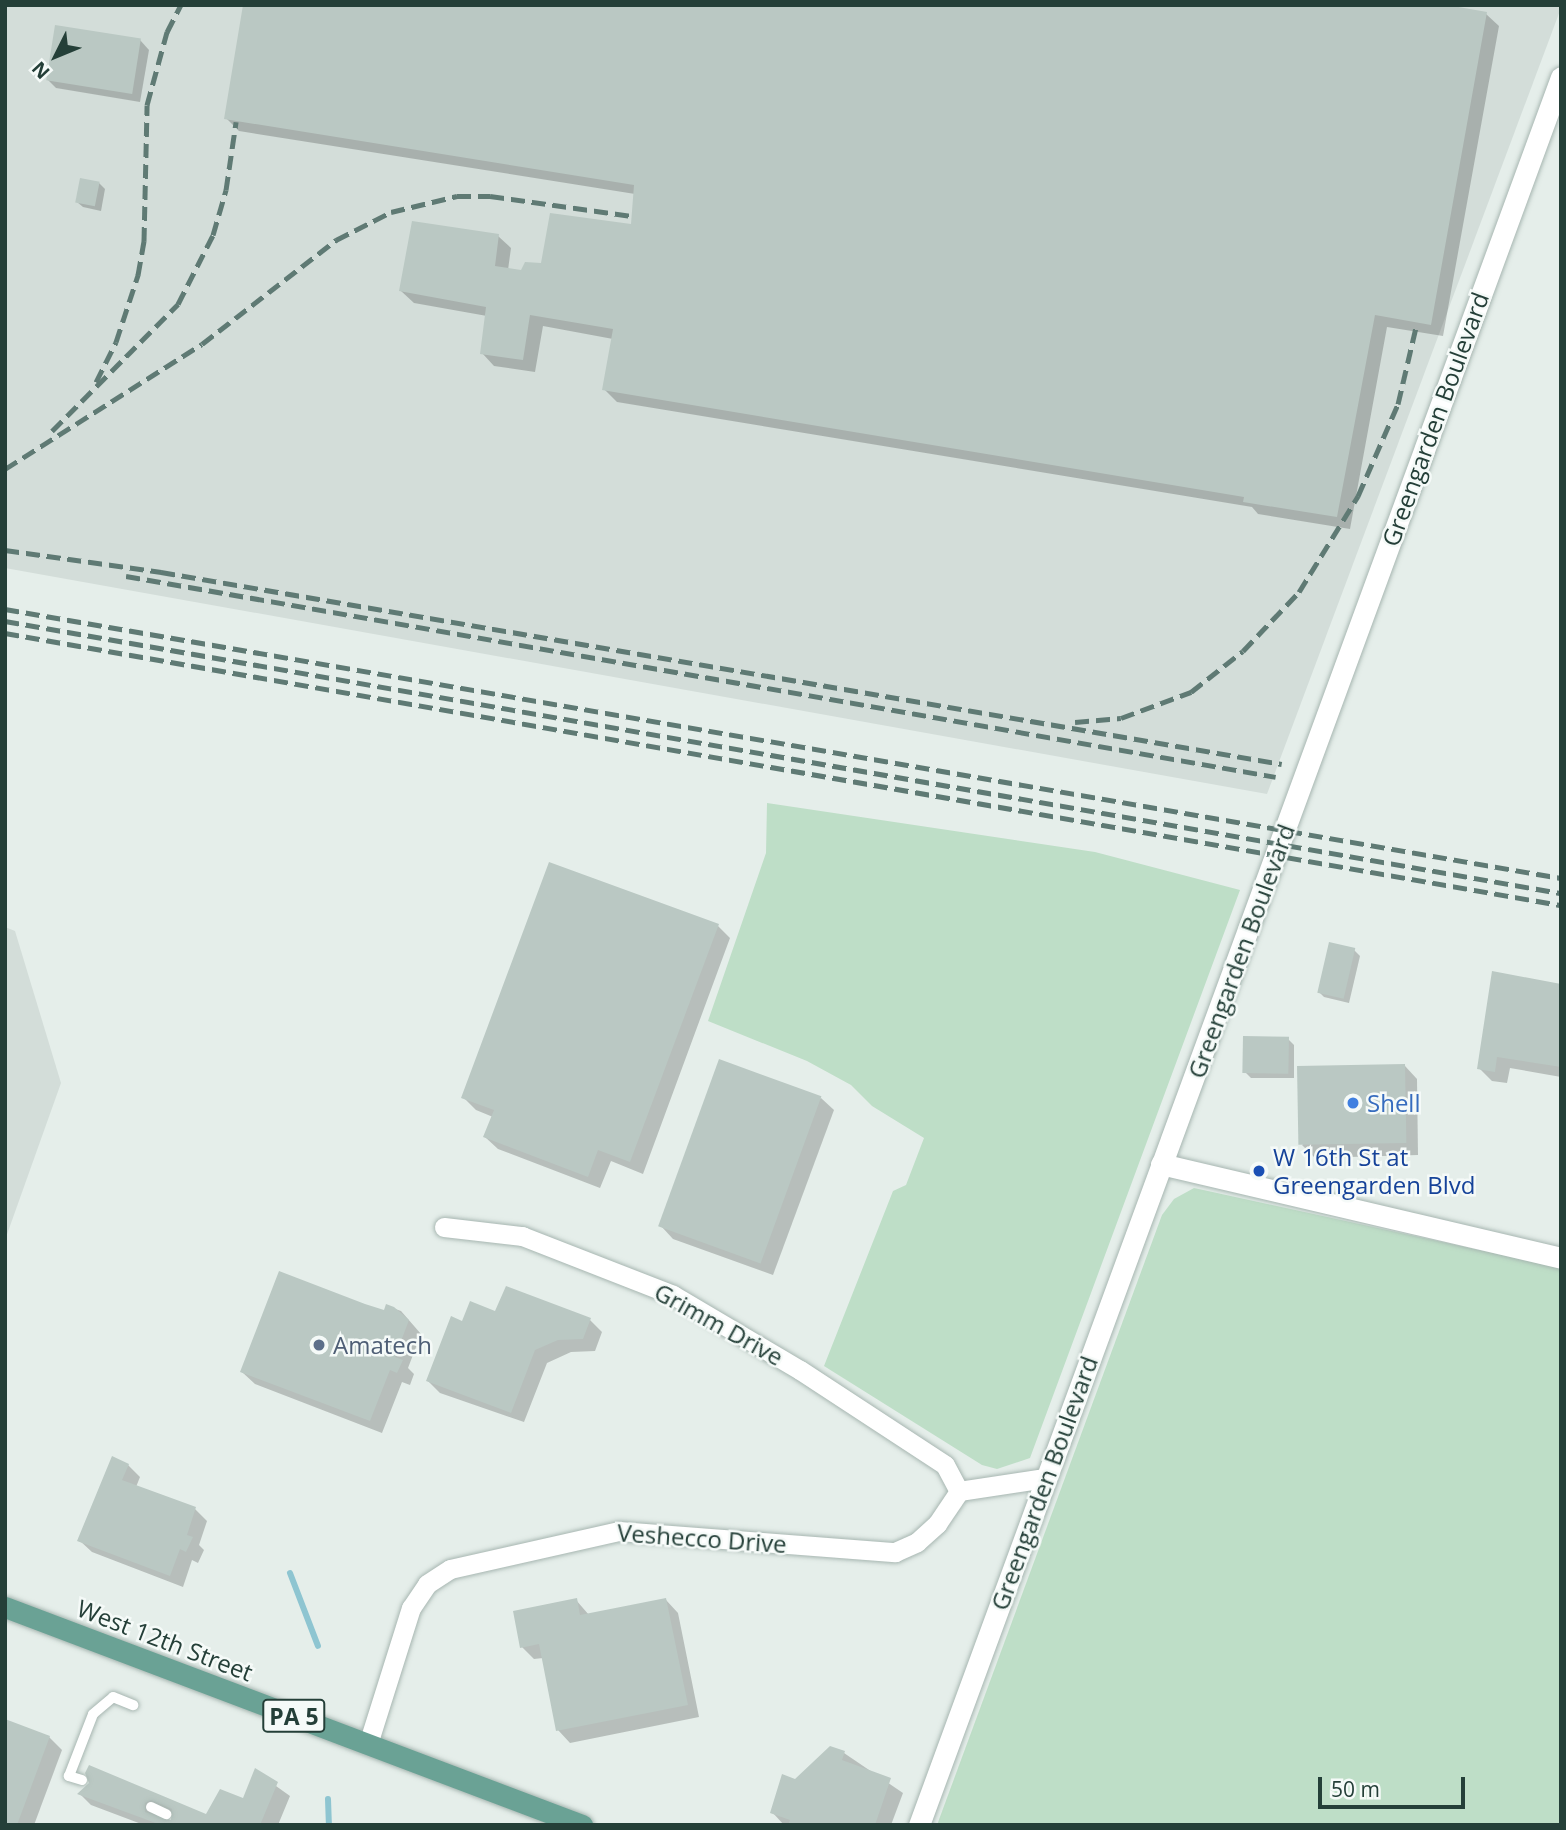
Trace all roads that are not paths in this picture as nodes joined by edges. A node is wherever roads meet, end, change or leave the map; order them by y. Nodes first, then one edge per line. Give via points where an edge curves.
1 (1561, 77) edge
2 (1161, 1164) junction
3 (444, 1227) dead end
4 (1561, 1258) edge
5 (1045, 1479) junction
6 (959, 1491) junction
7 (5, 1607) edge
8 (133, 1705) dead end
9 (368, 1744) junction
10 (82, 1780) dead end
11 (151, 1807) dead end
12 (166, 1814) dead end
13 (582, 1825) edge
14 (919, 1825) edge

1 - 2 street, Greengarden Boulevard
2 - 4 street
2 - 5 street, Greengarden Boulevard
3 - 6 street, Grimm Drive via 522,1236 673,1294 945,1465
5 - 6 street
5 - 14 street, Greengarden Boulevard
6 - 9 street, Veshecco Drive via 937,1524 917,1542 895,1552 619,1531 450,1569 427,1584 411,1608
7 - 9 main road, West 12th Street / PA 5
8 - 10 lane via 113,1697 93,1714 69,1776
9 - 13 main road, West 12th Street / PA 5
11 - 12 lane

